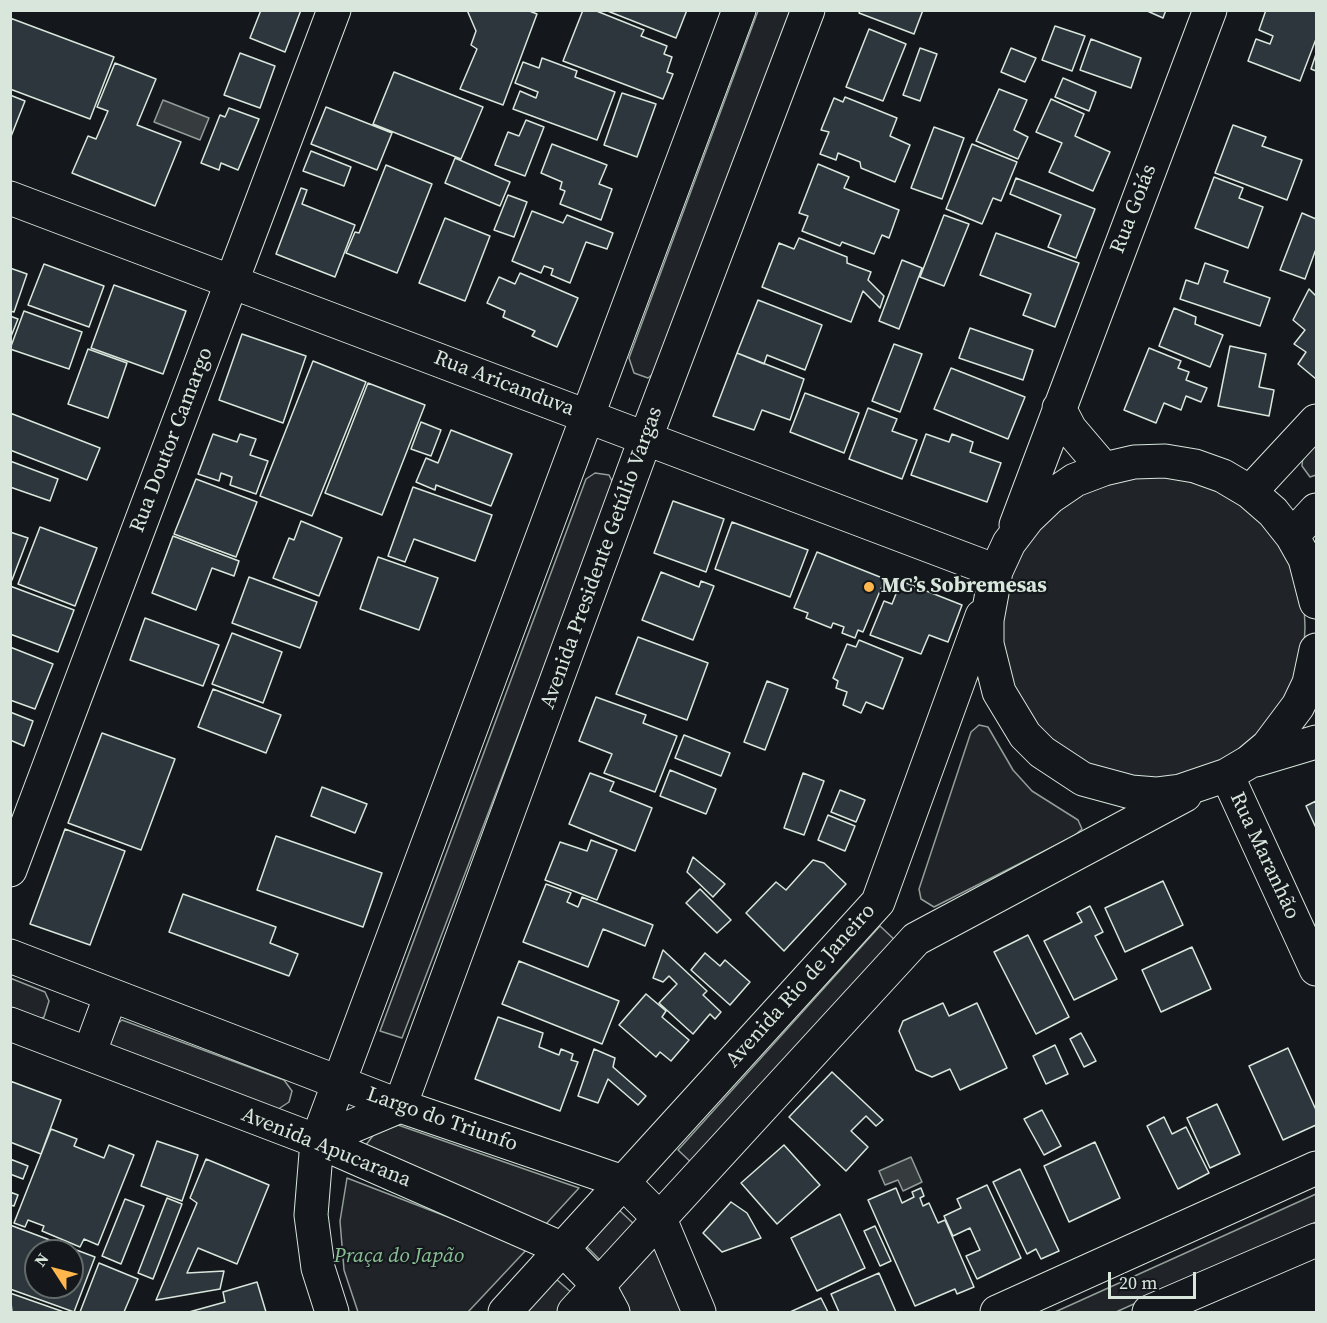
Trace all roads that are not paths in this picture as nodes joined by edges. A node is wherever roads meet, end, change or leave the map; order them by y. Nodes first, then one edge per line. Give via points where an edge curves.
1 (334, 10) edge
2 (739, 10) edge
3 (808, 10) edge
4 (1209, 10) edge
5 (10, 198) edge
6 (232, 280) junction
7 (1059, 408) junction
8 (590, 416) junction
9 (1317, 421) edge
10 (646, 437) junction
11 (1104, 469) junction
12 (1250, 492) junction
13 (1317, 510) edge
14 (1292, 536) junction
15 (998, 570) junction
16 (1315, 593) edge
17 (1317, 650) edge
18 (1317, 742) edge
19 (1227, 774) junction
20 (10, 870) edge
21 (878, 902) junction
22 (916, 939) junction
23 (10, 956) edge
24 (1317, 969) edge
25 (111, 995) junction
26 (10, 1024) edge
27 (89, 1054) junction
28 (339, 1083) junction
29 (400, 1106) junction
30 (316, 1141) junction
31 (1317, 1168) edge
32 (623, 1182) junction
33 (660, 1219) junction
34 (1317, 1240) edge
35 (563, 1249) junction
36 (606, 1299) edge
37 (332, 1312) edge
38 (505, 1312) edge
39 (574, 1312) edge
40 (699, 1312) edge
41 (997, 1312) edge
42 (1149, 1312) edge

1 - 6 street, Rua Doutor Camargo
2 - 8 street
3 - 10 street, Avenida Presidente Getúlio Vargas
4 - 7 street, Rua Goiás
5 - 6 street, Rua Aricanduva
6 - 8 street, Rua Aricanduva
6 - 20 street, Rua Doutor Camargo
7 - 11 street via 1070,429
7 - 15 street, Rua Goiás
8 - 10 street, Rua Aricanduva
8 - 28 street
9 - 12 street
10 - 15 street, Rua Aricanduva
10 - 29 street, Avenida Presidente Getúlio Vargas
11 - 12 street via 1134,462 1165,461 1223,476
11 - 15 street via 1076,480 1050,497 1028,518
12 - 14 street
13 - 14 street
14 - 16 street via 1305,559
15 - 19 street via 987,644 991,669 1011,714 1042,752 1083,779 1123,791 1156,794
15 - 21 street, Avenida Rio de Janeiro
17 - 19 street via 1309,683 1298,706 1268,746
18 - 19 street
19 - 22 street
19 - 24 street, Rua Maranhão
21 - 22 street
21 - 32 street, Avenida Rio de Janeiro
22 - 33 street
23 - 25 street
25 - 27 street
25 - 28 street
26 - 27 street, Avenida Apucarana
27 - 30 street, Avenida Apucarana
28 - 29 street, Largo do Triunfo
28 - 30 street, Largo do Triunfo
29 - 30 street
29 - 32 street, Largo do Triunfo
30 - 35 street, Avenida Apucarana
30 - 37 street, Largo do Triunfo via 310,1215 318,1268
31 - 41 street
32 - 33 street, Largo do Triunfo
32 - 35 street, Avenida Rio de Janeiro
33 - 36 street
33 - 40 street, Largo do Triunfo
34 - 42 street
35 - 36 street, Avenida Apucarana
35 - 38 street, Avenida Rio de Janeiro
36 - 39 street

